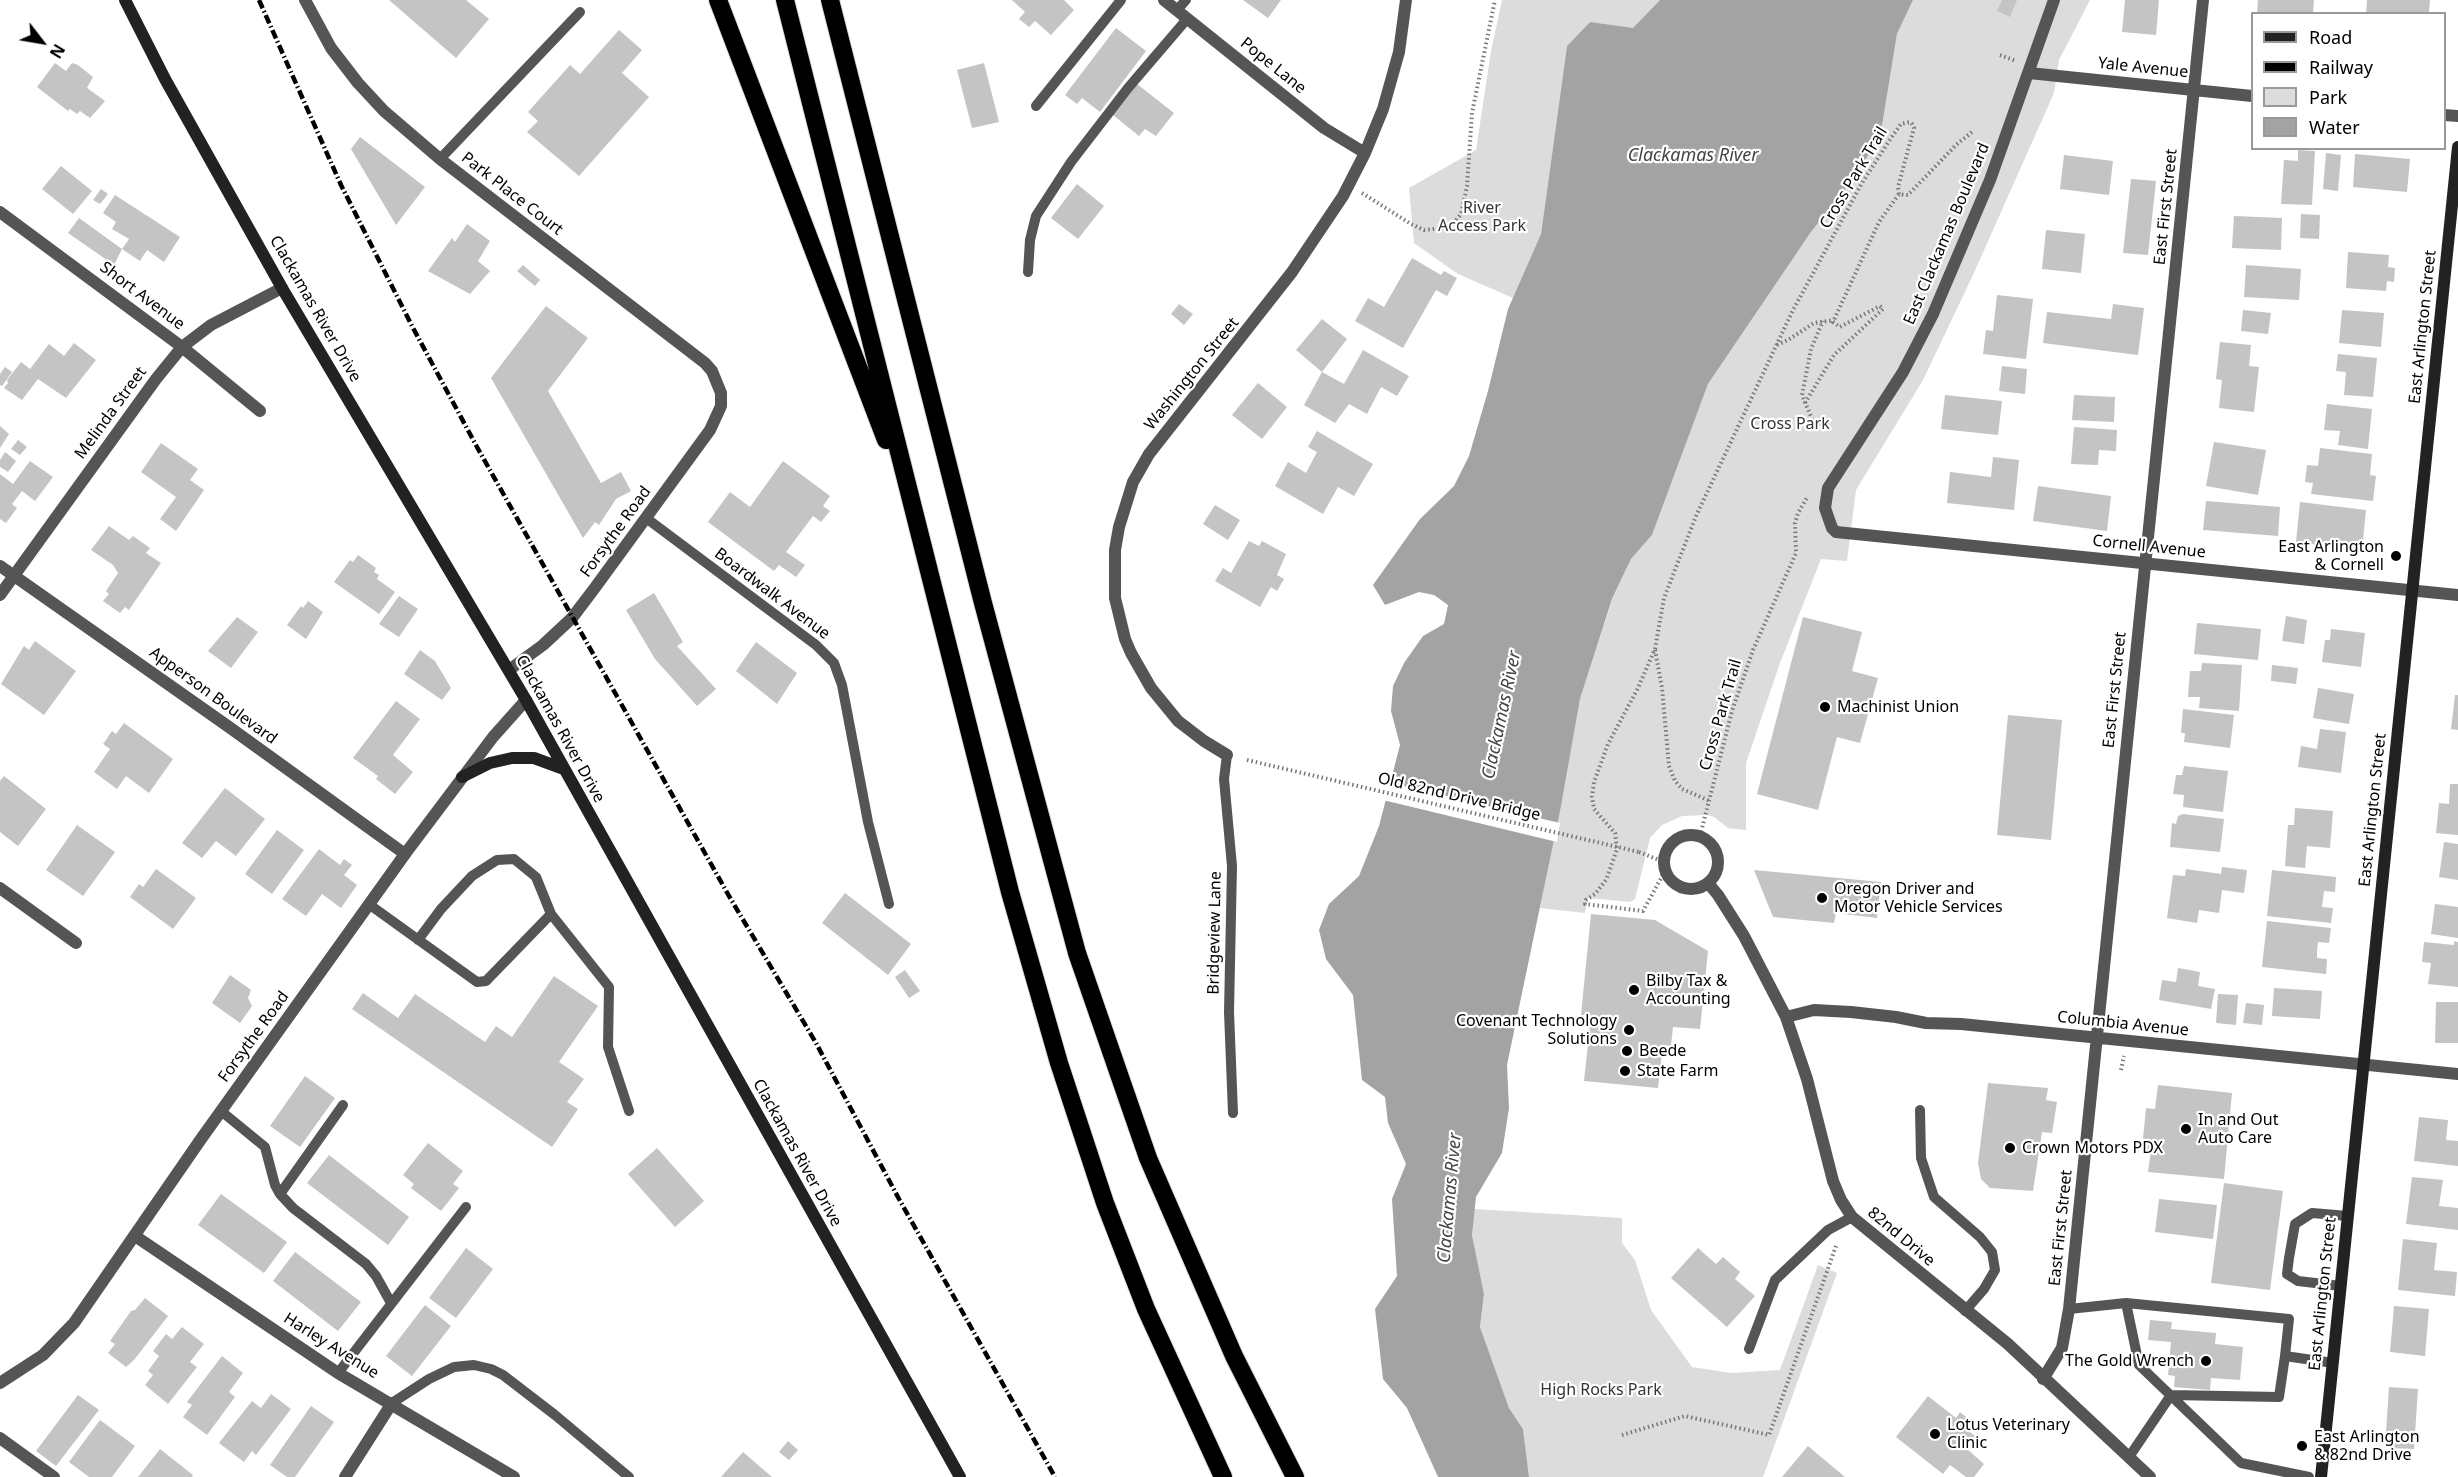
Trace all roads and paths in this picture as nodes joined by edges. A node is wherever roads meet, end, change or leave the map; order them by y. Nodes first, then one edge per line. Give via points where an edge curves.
1 (125, 0) edge
2 (305, 0) edge
3 (717, 0) edge
4 (785, 0) edge
5 (830, 0) edge
6 (1121, 0) edge
7 (1164, 0) edge
8 (1186, 0) edge
9 (1406, 0) edge
10 (1495, 0) edge
11 (2054, 0) edge
12 (2203, 0) edge
13 (580, 12) dead end
14 (1182, 14) junction
15 (2029, 73) junction
16 (2194, 90) junction
17 (2251, 96) edge
18 (1036, 106) dead end
19 (1972, 132) dead end
20 (2458, 147) edge
21 (1365, 153) junction
22 (440, 159) junction
23 (1349, 184) junction
24 (1899, 194) junction
25 (0, 212) edge
26 (1028, 272) dead end
27 (282, 288) junction
28 (1834, 320) junction
29 (1823, 321) junction
30 (1776, 345) junction
31 (182, 346) junction
32 (721, 393) joint
33 (1804, 403) junction
34 (260, 411) dead end
35 (1819, 426) dead end
36 (1828, 488) junction
37 (646, 519) junction
38 (916, 520) junction
39 (2145, 563) junction
40 (0, 566) edge
41 (14, 576) junction
42 (2412, 590) junction
43 (0, 595) edge
44 (2458, 595) edge
45 (1655, 649) junction
46 (509, 670) junction
47 (526, 700) junction
48 (1227, 755) joint
49 (1247, 760) dead end
50 (564, 769) junction
51 (462, 777) junction
52 (1710, 801) junction
53 (1700, 836) junction
54 (405, 854) junction
55 (1664, 866) junction
56 (1708, 883) junction
57 (0, 888) edge
58 (889, 904) dead end
59 (369, 905) junction
60 (551, 914) junction
61 (418, 940) junction
62 (76, 943) dead end
63 (1786, 1017) junction
64 (2096, 1037) junction
65 (2363, 1066) junction
66 (2458, 1074) edge
67 (343, 1105) dead end
68 (1920, 1110) dead end
69 (221, 1111) junction
70 (629, 1111) dead end
71 (1233, 1113) dead end
72 (280, 1194) junction
73 (466, 1207) dead end
74 (2348, 1216) junction
75 (1852, 1217) junction
76 (135, 1236) junction
77 (1839, 1240) dead end
78 (2341, 1286) junction
79 (391, 1303) junction
80 (2126, 1303) junction
81 (2069, 1310) junction
82 (1965, 1311) junction
83 (1749, 1348) dead end
84 (2285, 1356) junction
85 (2333, 1363) junction
86 (338, 1373) junction
87 (2043, 1379) junction
88 (0, 1383) edge
89 (2171, 1395) junction
90 (392, 1403) junction
91 (1622, 1435) dead end
92 (0, 1438) edge
93 (2129, 1457) junction
94 (54, 1477) edge
95 (345, 1477) edge
96 (514, 1477) edge
97 (629, 1477) edge
98 (960, 1477) edge
99 (1223, 1477) edge
100 (1295, 1477) edge
101 (2150, 1477) edge
102 (2309, 1477) edge
103 (2321, 1477) edge

1 - 27 main road, Clackamas River Drive
2 - 22 street, Park Place Court via 331,48 358,83
3 - 38 highway
4 - 38 highway
5 - 100 highway via 986,615 1077,953 1153,1169 1234,1356
6 - 18 lane
7 - 14 street, Pope Lane
8 - 14 lane
9 - 21 street, Washington Street via 1391,82
10 - 23 path via 1472,113 1467,186 1461,214 1451,227 1424,230
11 - 15 street, East Clackamas Boulevard
12 - 16 street, East First Street
13 - 22 lane
14 - 21 street, Pope Lane via 1324,128
14 - 26 lane via 1071,162 1036,216
15 - 16 street, Yale Avenue
15 - 36 street, East Clackamas Boulevard via 1990,180 1933,314 1903,372
16 - 17 street, Yale Avenue
16 - 39 street, East First Street
19 - 24 path via 1908,195
20 - 42 main road, East Arlington Street
21 - 23 street, Washington Street
22 - 32 street, Park Place Court via 705,363
23 - 48 street, Washington Street via 1292,272 1149,454 1133,482 1119,527 1115,598 1131,653 1150,688 1178,721
24 - 28 path via 1879,222
24 - 30 path, Cross Park Trail via 1914,128 1910,122 1901,124 1862,183
25 - 31 street, Short Avenue
27 - 31 street, Melinda Street via 211,325
27 - 46 main road, Clackamas River Drive
28 - 29 path
28 - 33 path via 1840,327 1880,306 1883,309 1834,355
29 - 30 path
29 - 33 path via 1805,372
30 - 45 path, Cross Park Trail via 1678,559 1664,598
31 - 34 street, Short Avenue
31 - 41 street, Melinda Street
32 - 37 street, Forsythe Road via 717,418
33 - 35 path
36 - 39 street, Cornell Avenue via 1825,508 1836,532
36 - 52 path, Cross Park Trail via 1809,495 1798,513 1796,553 1746,668
37 - 46 street, Forsythe Road via 572,618
37 - 58 lane, Boardwalk Avenue via 816,645 834,663 843,685 868,822
38 - 99 highway via 1062,1074 1146,1309
39 - 42 street, Cornell Avenue
39 - 64 street, East First Street
40 - 41 street, Apperson Boulevard
41 - 43 street, Melinda Street
41 - 54 street, Apperson Boulevard
42 - 44 street, Cornell Avenue
42 - 65 main road, East Arlington Street
45 - 52 path, Cross Park Trail via 1669,766 1682,789
45 - 55 path, Cross Park Trail via 1608,744 1594,782 1594,809 1615,833 1617,849 1606,880 1585,904 1643,911
46 - 47 main road, Clackamas River Drive
47 - 50 main road, Clackamas River Drive
47 - 51 street, Forsythe Road
48 - 71 lane, Bridgeview Lane via 1224,779 1232,866 1229,1012
49 - 55 path, Old 82nd Drive Bridge, bridge via 1641,853
50 - 51 main road via 534,758 512,758 490,763
50 - 98 main road, Clackamas River Drive
51 - 54 street, Forsythe Road
52 - 53 path
53 - 55 street via 1686,835 1672,842
53 - 56 street via 1711,843 1717,855 1716,874
54 - 59 street, Forsythe Road
55 - 56 street via 1670,879 1686,889
56 - 63 street, 82nd Drive via 1744,936
57 - 62 street
59 - 61 lane
59 - 69 street, Forsythe Road
60 - 61 lane via 486,981 477,982
60 - 61 lane via 536,877 514,859 497,860 472,876
60 - 70 lane via 609,987 608,1047
63 - 64 street, Columbia Avenue via 1814,1010
63 - 75 street, 82nd Drive via 1808,1079 1833,1181
64 - 65 street, Columbia Avenue
64 - 81 street, East First Street
65 - 66 street, Columbia Avenue
65 - 74 main road, East Arlington Street
67 - 72 lane
68 - 82 lane via 1921,1158 1934,1197 1980,1236 1992,1252 1995,1270
69 - 72 lane via 265,1147
69 - 76 street, Forsythe Road
72 - 79 lane via 292,1208 366,1264
73 - 79 lane
74 - 78 main road, East Arlington Street
74 - 78 lane via 2312,1213 2295,1224 2289,1258 2288,1274 2298,1281
75 - 82 street, 82nd Drive
75 - 83 lane via 1828,1230 1775,1280
76 - 86 street, Harley Avenue
76 - 88 street, Forsythe Road via 60,1340
77 - 91 path via 1769,1435 1685,1416
78 - 85 main road, East Arlington Street
79 - 86 lane
80 - 81 lane
80 - 84 lane via 2289,1318
80 - 89 lane via 2139,1365
81 - 87 street, East First Street via 2062,1347
82 - 87 street, 82nd Drive via 2008,1344
84 - 85 lane
84 - 89 lane via 2279,1397
85 - 103 main road, East Arlington Street
86 - 90 street, Harley Avenue
87 - 93 street, 82nd Drive
89 - 93 lane
89 - 102 lane via 2241,1463
90 - 95 street
90 - 96 street, Harley Avenue
90 - 97 lane via 454,1367 474,1365 491,1369 555,1415
92 - 94 street
93 - 101 street, 82nd Drive

